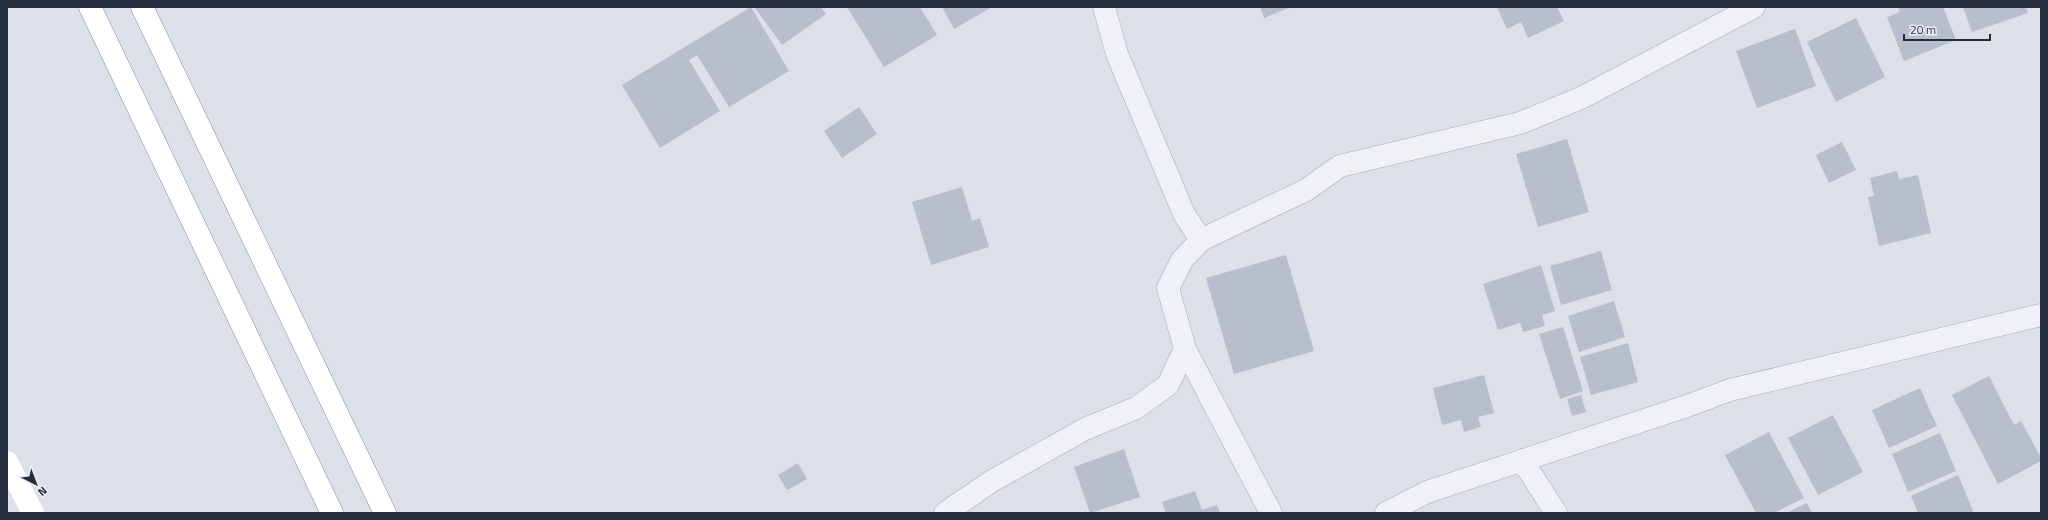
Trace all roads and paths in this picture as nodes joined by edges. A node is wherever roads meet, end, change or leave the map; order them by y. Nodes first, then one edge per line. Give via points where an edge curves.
1 (90, 7) edge
2 (142, 7) edge
3 (1104, 7) edge
4 (1754, 7) edge
5 (1202, 240) junction
6 (2041, 314) edge
7 (1185, 349) junction
8 (1522, 460) junction
9 (7, 462) edge
10 (33, 513) edge
11 (332, 513) edge
12 (385, 513) edge
13 (945, 513) edge
14 (1270, 513) edge
15 (1386, 513) edge
16 (1556, 513) edge

1 - 11 main road
2 - 12 main road
3 - 5 street via 1120,62 1184,214
4 - 5 street via 1581,98 1520,123 1340,166 1306,190
5 - 7 street via 1182,260 1168,288
6 - 8 street via 1730,390
7 - 13 street via 1168,385 1136,408 1085,429 998,477
7 - 14 street
8 - 15 street via 1427,492
8 - 16 street
9 - 10 main road

